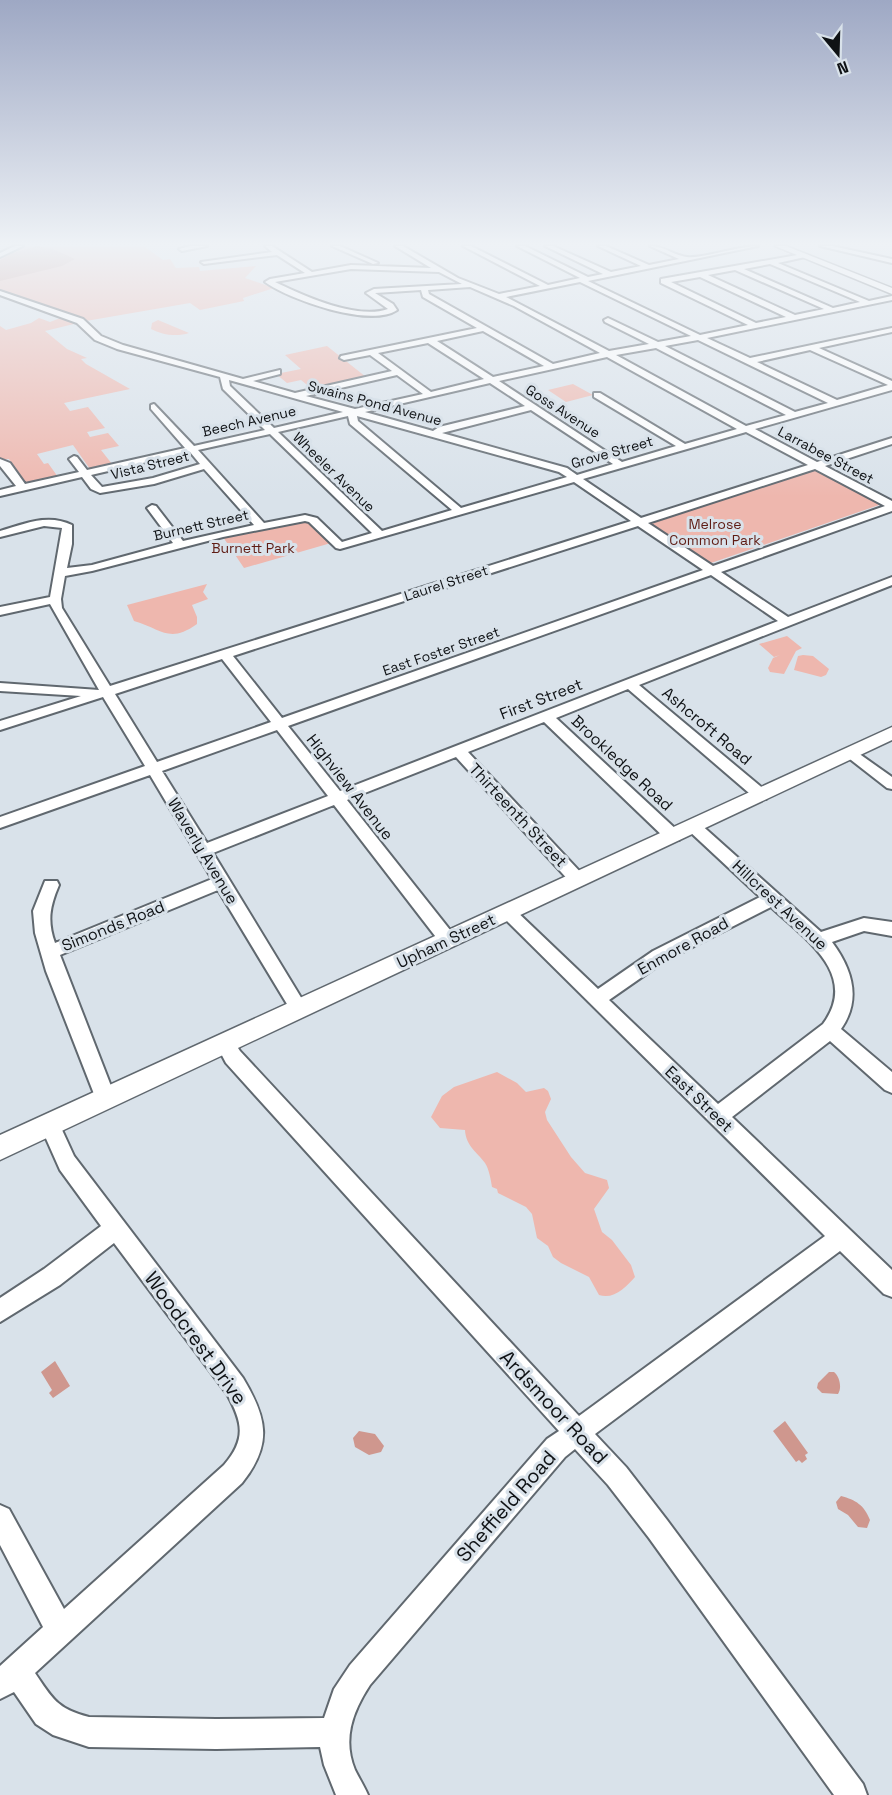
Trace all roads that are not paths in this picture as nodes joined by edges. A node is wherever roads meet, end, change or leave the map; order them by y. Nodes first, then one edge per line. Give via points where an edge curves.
1 (89, 330) edge
2 (478, 330) edge
3 (489, 330) edge
4 (562, 330) edge
5 (627, 330) edge
6 (686, 330) edge
7 (737, 330) edge
8 (892, 330) edge
9 (700, 337) junction
10 (430, 340) junction
11 (657, 345) junction
12 (812, 348) junction
13 (371, 352) junction
14 (607, 354) junction
15 (344, 358) dead end
16 (749, 361) junction
17 (550, 366) junction
18 (278, 372) dead end
19 (399, 372) junction
20 (224, 376) junction
21 (491, 380) junction
22 (243, 381) junction
23 (892, 386) edge
24 (429, 394) junction
25 (597, 395) dead end
26 (297, 396) junction
27 (836, 403) junction
28 (154, 407) dead end
29 (533, 407) junction
30 (352, 411) junction
31 (794, 415) junction
32 (746, 429) junction
33 (270, 430) junction
34 (434, 434) junction
35 (892, 441) edge
36 (684, 447) junction
37 (192, 448) junction
38 (74, 459) dead end
39 (0, 462) edge
40 (206, 465) junction
41 (621, 465) junction
42 (816, 465) junction
43 (86, 474) junction
44 (575, 478) junction
45 (22, 488) junction
46 (0, 493) edge
47 (892, 506) edge
48 (152, 508) dead end
49 (460, 512) junction
50 (640, 522) junction
51 (262, 527) junction
52 (0, 534) edge
53 (380, 535) junction
54 (180, 545) junction
55 (340, 546) joint
56 (712, 571) junction
57 (60, 573) junction
58 (890, 584) edge
59 (55, 599) junction
60 (0, 611) edge
61 (787, 622) junction
62 (225, 654) junction
63 (630, 684) junction
64 (0, 687) edge
65 (107, 692) junction
66 (546, 716) junction
67 (279, 724) junction
68 (0, 726) edge
69 (892, 733) edge
70 (458, 751) junction
71 (851, 753) junction
72 (152, 769) junction
73 (892, 784) edge
74 (761, 795) junction
75 (336, 798) junction
76 (0, 823) edge
77 (693, 826) junction
78 (673, 836) junction
79 (202, 851) junction
80 (578, 880) junction
81 (222, 882) junction
82 (51, 885) dead end
83 (773, 898) junction
84 (507, 913) junction
85 (892, 929) edge
86 (448, 940) junction
87 (820, 940) junction
88 (50, 952) junction
89 (596, 1000) junction
90 (300, 1009) junction
91 (830, 1030) junction
92 (225, 1044) junction
93 (892, 1084) edge
94 (106, 1099) junction
95 (717, 1117) junction
96 (50, 1125) junction
97 (0, 1148) edge
98 (116, 1229) junction
99 (841, 1237) junction
100 (892, 1286) edge
101 (0, 1311) edge
102 (576, 1432) junction
103 (0, 1518) edge
104 (60, 1630) junction
105 (8, 1677) edge
106 (334, 1732) junction
107 (353, 1795) edge
108 (852, 1795) edge

1 - 20 street, Swains Pond Avenue via 112,344
2 - 10 street
3 - 17 street
4 - 14 street, Larrabee Street
5 - 11 street
6 - 9 street
7 - 9 street, Beech Avenue
8 - 12 street
9 - 11 street, Beech Avenue
9 - 16 street
10 - 13 street
10 - 21 street, Goss Avenue
11 - 14 street, Beech Avenue
11 - 31 street
12 - 16 street
12 - 23 street
13 - 15 street
13 - 19 street
14 - 17 street, Beech Avenue
14 - 32 street, Larrabee Street
16 - 27 street
17 - 21 street, Beech Avenue
18 - 22 street
19 - 24 street
19 - 26 street
20 - 22 street, Swains Pond Avenue
20 - 33 street, Wheeler Avenue via 226,387
21 - 24 street, Beech Avenue
21 - 29 street, Goss Avenue
22 - 26 street, Swains Pond Avenue
23 - 27 street, Grove Street
24 - 30 street, Beech Avenue
25 - 36 street
26 - 30 street, Swains Pond Avenue
27 - 31 street, Grove Street
28 - 37 street
29 - 34 street
29 - 41 street, Goss Avenue
30 - 33 street, Beech Avenue
30 - 34 street, Swains Pond Avenue
30 - 49 street via 353,422
31 - 32 street, Grove Street
32 - 36 street, Grove Street
32 - 42 street, Larrabee Street
33 - 37 street, Beech Avenue
33 - 53 street, Wheeler Avenue
34 - 44 street, Swains Pond Avenue via 557,467
35 - 42 street, Laurel Street
36 - 41 street, Grove Street
37 - 40 street
37 - 43 street, Beech Avenue
38 - 43 street
39 - 45 street via 7,465
40 - 43 street, Vista Street via 148,482 99,490
40 - 51 street
41 - 44 street, Grove Street
42 - 47 street, Larrabee Street
42 - 50 street, Laurel Street
43 - 45 street, Beech Avenue
44 - 49 street, Grove Street
44 - 50 street, Swains Pond Avenue
45 - 46 street, Beech Avenue
47 - 56 street, East Foster Street
48 - 54 street
49 - 53 street, Grove Street
50 - 56 street, Swains Pond Avenue
50 - 62 street, Laurel Street
51 - 54 street, Burnett Street
51 - 55 street, Burnett Street via 310,519
52 - 57 street via 48,522 65,524 68,534
53 - 55 street, Grove Street
54 - 57 street, Burnett Street
56 - 61 street, Swains Pond Avenue
56 - 67 street, East Foster Street
57 - 59 street
58 - 61 street, First Street
59 - 60 street
59 - 65 street, Waverly Avenue via 56,608
61 - 63 street, First Street
62 - 65 street, Laurel Street
62 - 67 street, Highview Avenue
63 - 66 street, First Street
63 - 74 street, Ashcroft Road
64 - 65 street
65 - 68 street, Laurel Street
65 - 72 street, Waverly Avenue
66 - 70 street, First Street
66 - 78 street, Brookledge Road
67 - 72 street, East Foster Street
67 - 75 street, Highview Avenue
69 - 71 main road, Upham Street
70 - 75 street, First Street
70 - 80 street, Thirteenth Street
71 - 73 street
71 - 74 main road, Upham Street
72 - 76 street, East Foster Street
72 - 79 street, Waverly Avenue
74 - 77 main road, Upham Street
75 - 79 street, First Street
75 - 86 street, Highview Avenue
77 - 78 main road, Upham Street
77 - 83 street, Hillcrest Avenue
78 - 80 main road, Upham Street
79 - 81 street, Waverly Avenue
80 - 84 main road, Upham Street
81 - 88 street, Simonds Road
81 - 90 street, Waverly Avenue
82 - 88 street via 39,919
83 - 87 street, Hillcrest Avenue
83 - 89 street, Enmore Road via 659,956
84 - 86 main road, Upham Street
84 - 89 street, East Street
85 - 87 street via 872,923 857,924
86 - 90 main road, Upham Street
87 - 91 street, Hillcrest Avenue via 836,960 845,990 842,1012
88 - 94 street, Simonds Road
89 - 95 street, East Street
90 - 92 main road, Upham Street
91 - 93 street
91 - 95 street, Hillcrest Avenue
92 - 94 main road, Upham Street
92 - 102 street, Ardsmoor Road
94 - 96 main road, Upham Street
95 - 99 street, East Street
96 - 97 main road, Upham Street
96 - 98 street, Woodcrest Drive via 63,1157
98 - 101 street
98 - 104 street, Woodcrest Drive via 235,1386 248,1408 253,1440 246,1458 233,1474
99 - 100 street, East Street
99 - 102 street, Sheffield Road
102 - 106 street, Sheffield Road via 548,1456 360,1675 344,1699
102 - 108 street, Ardsmoor Road via 652,1520
103 - 104 street
104 - 105 street, Woodcrest Drive
105 - 106 street via 46,1714 63,1725 89,1732
106 - 107 street, Sheffield Road via 337,1765

